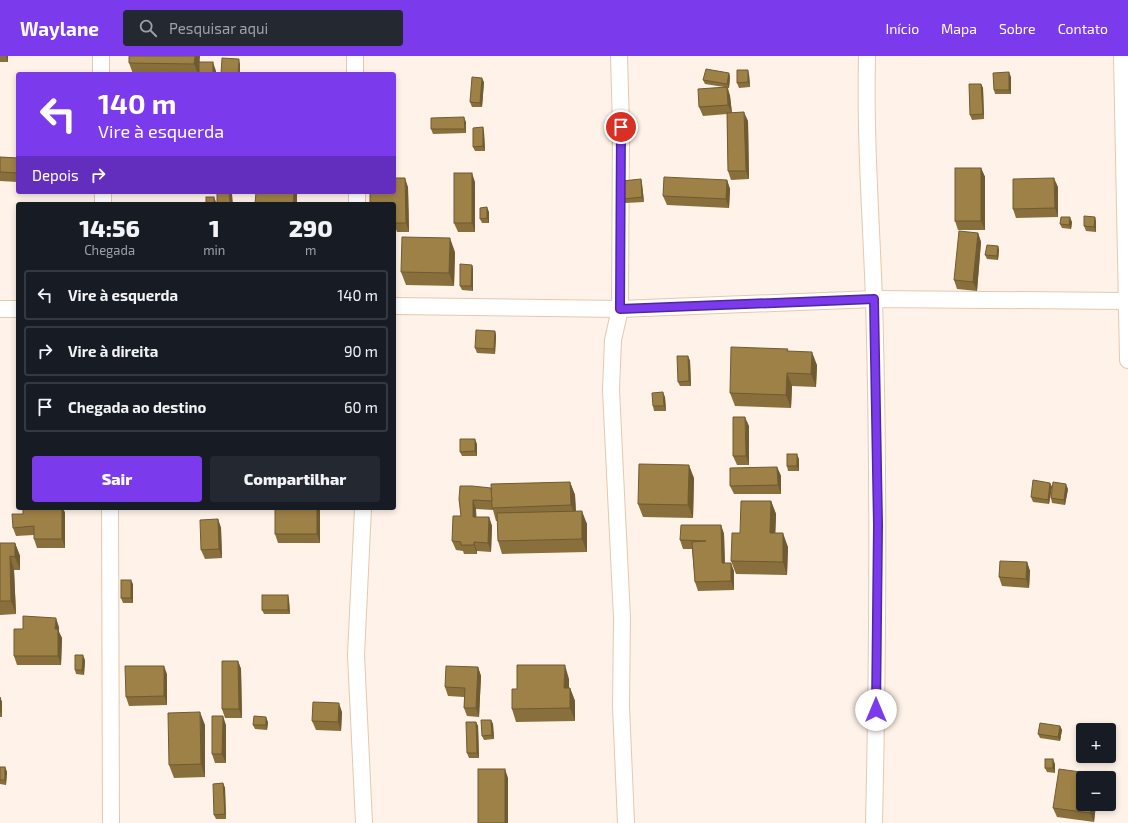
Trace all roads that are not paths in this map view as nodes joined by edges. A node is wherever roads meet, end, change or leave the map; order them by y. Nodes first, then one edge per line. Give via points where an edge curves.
1 (101, 56) edge
2 (355, 56) edge
3 (619, 56) edge
4 (867, 56) edge
5 (1122, 56) edge
6 (101, 72) edge
7 (355, 72) edge
8 (874, 299) junction
9 (1127, 301) edge
10 (396, 306) edge
11 (16, 309) edge
12 (620, 309) junction
13 (0, 310) edge
14 (1128, 360) edge
15 (110, 510) edge
16 (363, 510) edge
17 (111, 823) edge
18 (364, 823) edge
19 (626, 823) edge
20 (874, 823) edge

1 - 6 street
2 - 7 street
3 - 12 street
4 - 8 street via 866,99
5 - 9 street
8 - 9 street
8 - 12 street
8 - 20 street via 878,525
9 - 14 street
10 - 12 street
11 - 13 street
12 - 19 street via 613,340 611,390 622,618 621,706
15 - 17 street
16 - 18 street via 356,655

